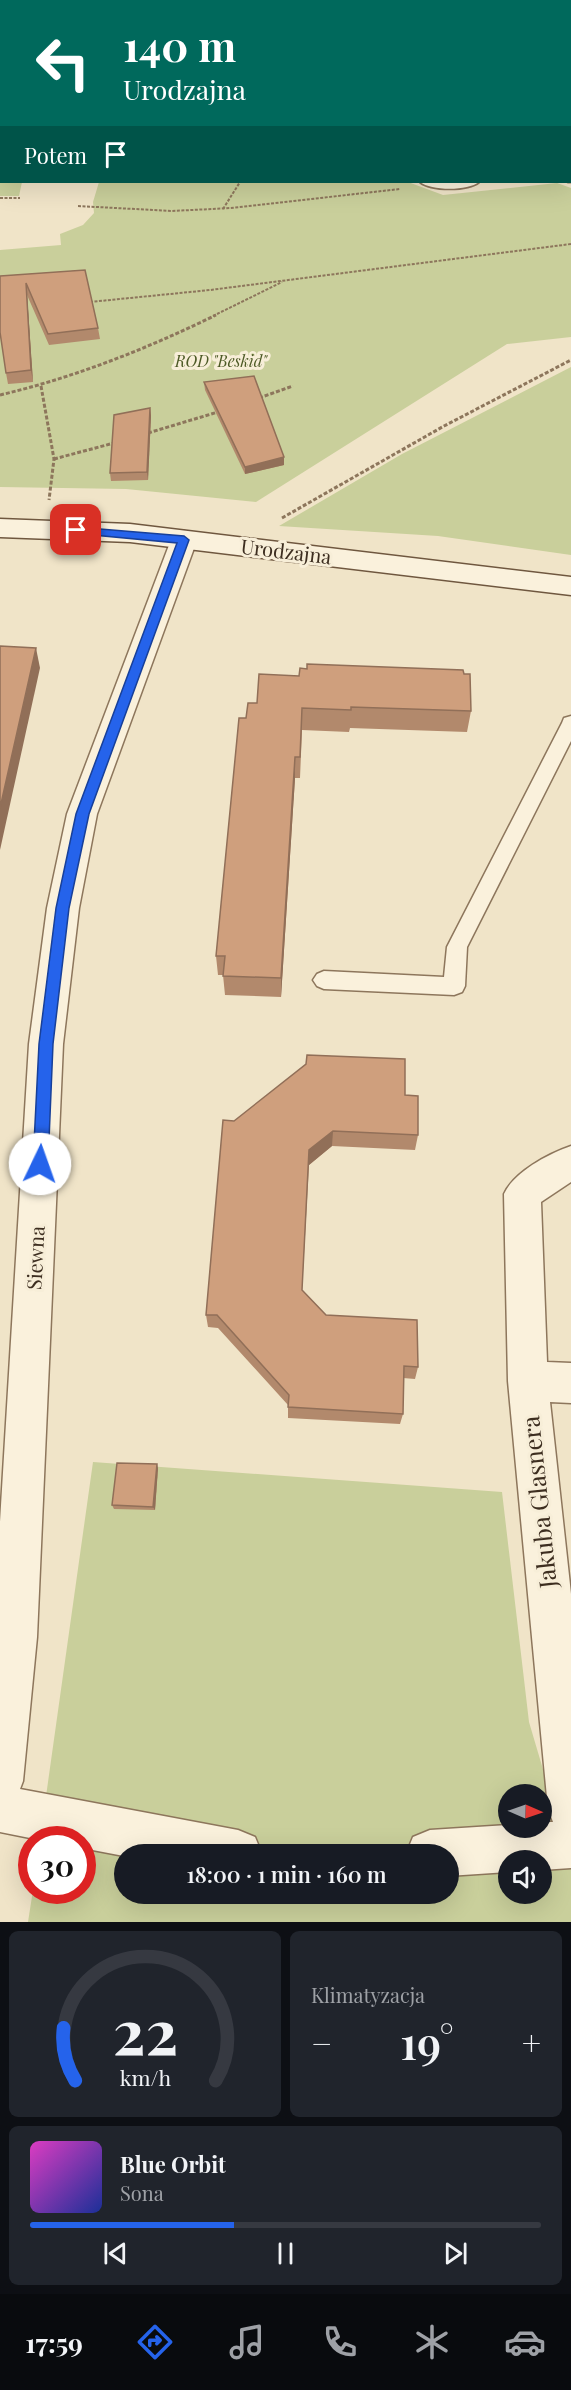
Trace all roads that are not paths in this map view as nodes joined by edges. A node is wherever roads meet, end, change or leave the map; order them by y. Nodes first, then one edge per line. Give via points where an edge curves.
1 (0, 528) edge
2 (184, 540) junction
3 (571, 586) edge
4 (571, 723) edge
5 (324, 980) dead end
6 (571, 1162) edge
7 (528, 1381) junction
8 (571, 1383) edge
9 (0, 1781) edge
10 (571, 1808) edge
11 (0, 1809) edge
12 (185, 1844) edge
13 (571, 1844) edge
14 (459, 1852) edge

1 - 2 street, Urodzajna via 130,533
2 - 3 street, Urodzajna
2 - 9 street, Siewna via 82,814 63,908 46,1044 16,1614
4 - 5 lane via 457,947 454,986
6 - 7 street, Jakuba Glasnera via 522,1194
7 - 8 street
7 - 10 street, Jakuba Glasnera
11 - 12 street
13 - 14 street

